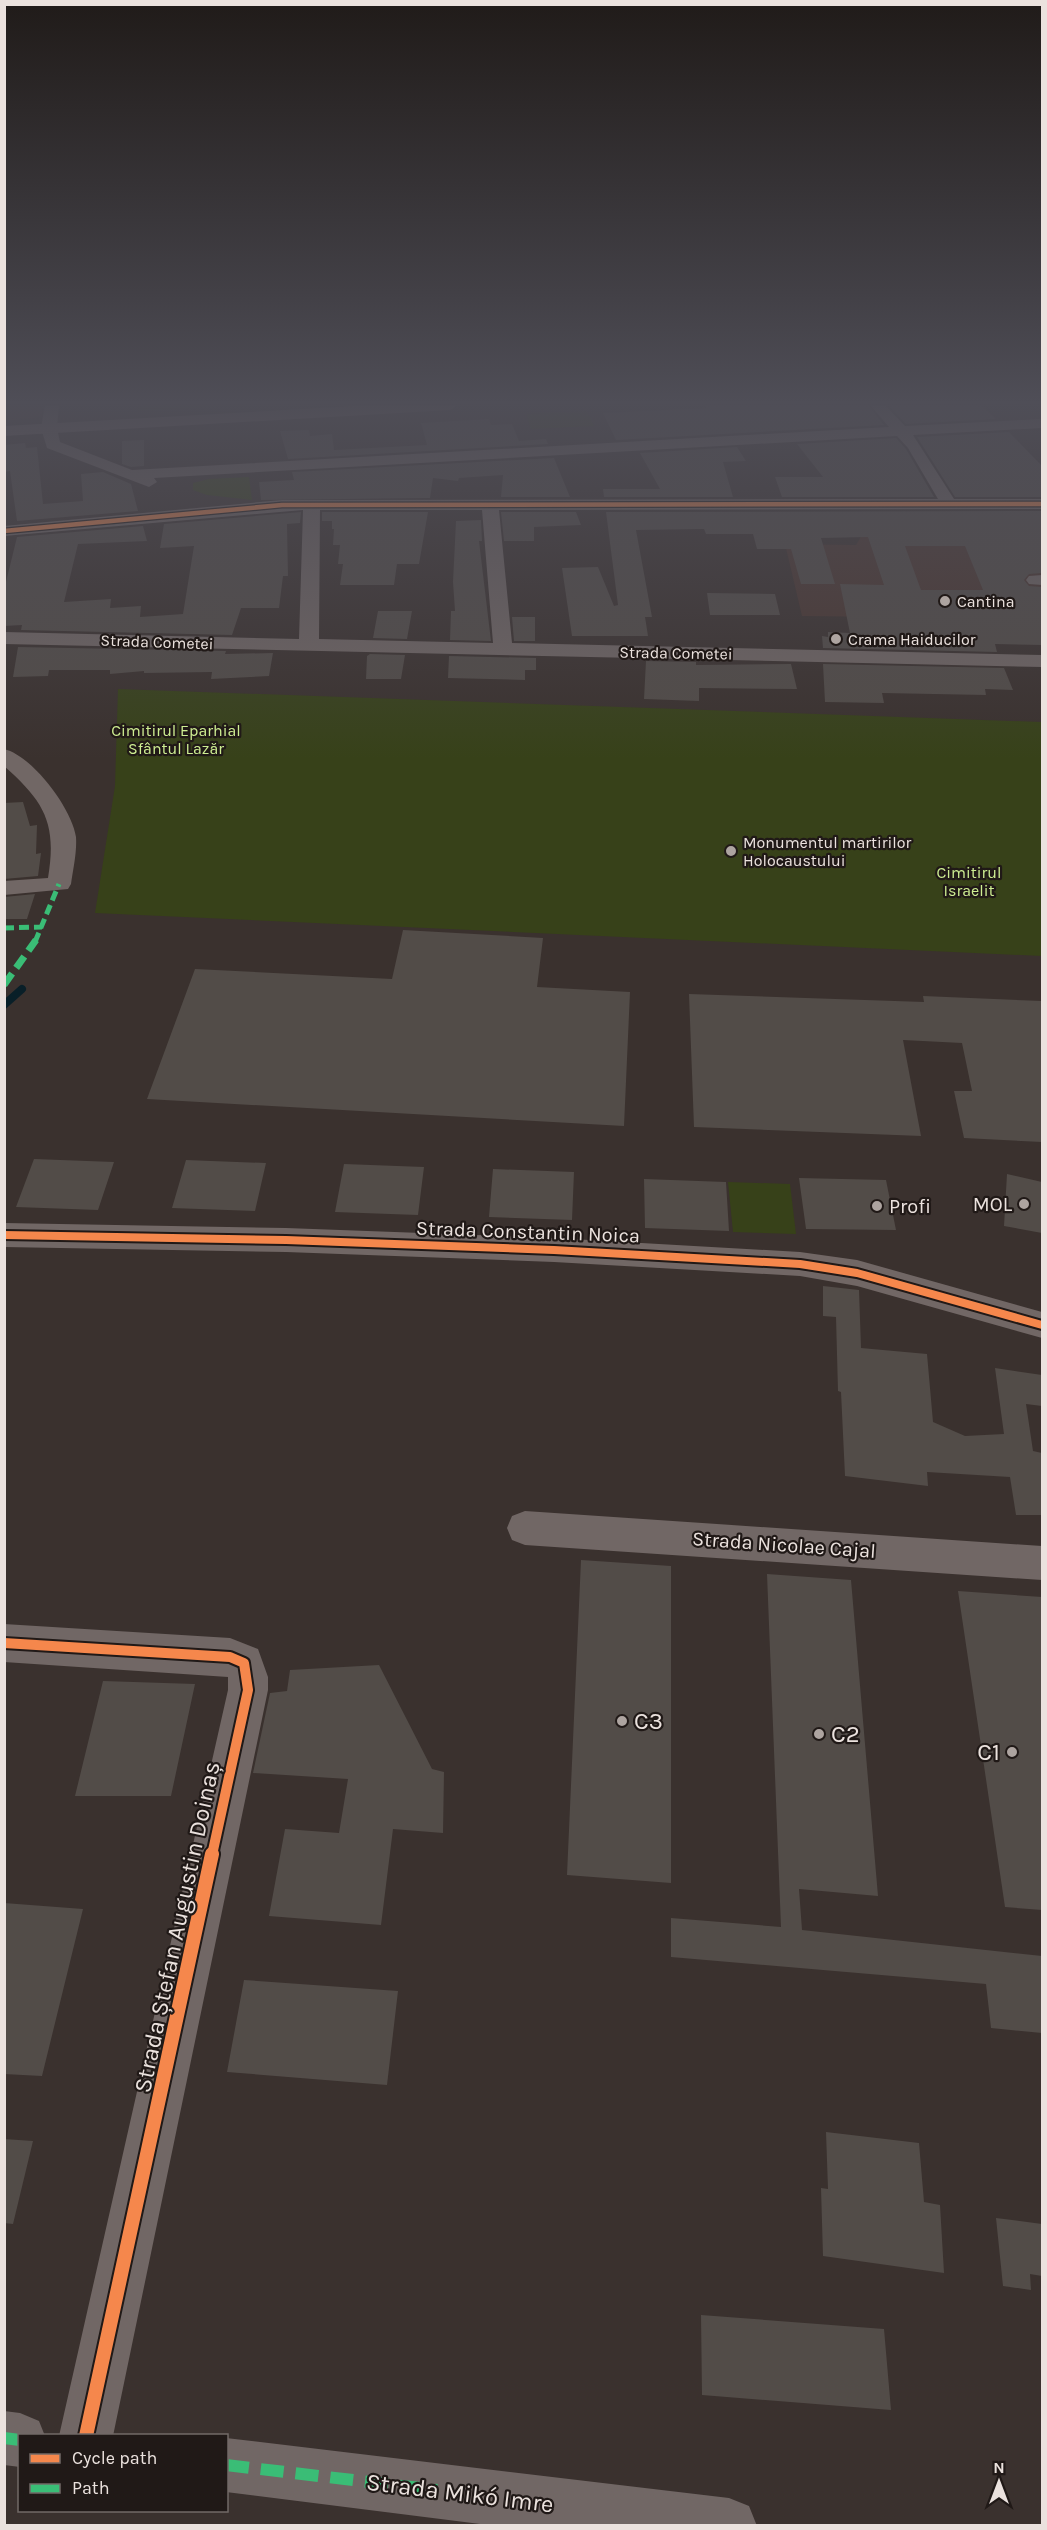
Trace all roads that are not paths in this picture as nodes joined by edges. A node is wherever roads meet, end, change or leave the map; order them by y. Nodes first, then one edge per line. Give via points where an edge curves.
1 (86, 523) edge
2 (312, 523) edge
3 (492, 523) edge
4 (4, 531) edge
5 (4, 638) edge
6 (309, 646) junction
7 (503, 650) junction
8 (1042, 661) edge
9 (4, 755) edge
10 (4, 888) edge
11 (4, 1234) edge
12 (1042, 1325) edge
13 (525, 1528) dead end
14 (1042, 1563) edge
15 (4, 1642) edge
16 (86, 2434) edge
17 (228, 2465) edge
18 (729, 2526) edge

1 - 4 street
2 - 6 street
3 - 7 street
5 - 6 street, Strada Cometei
6 - 7 street, Strada Cometei
7 - 8 street, Strada Cometei
9 - 10 street via 56,812 64,836 59,884
11 - 12 street, Strada Constantin Noica via 286,1240 800,1264 857,1273
13 - 14 street, Strada Nicolae Cajal
15 - 16 street, Strada Ștefan Augustin Doinaș via 230,1657 244,1663 248,1677 246,1702
17 - 18 street, Strada Mikó Imre

